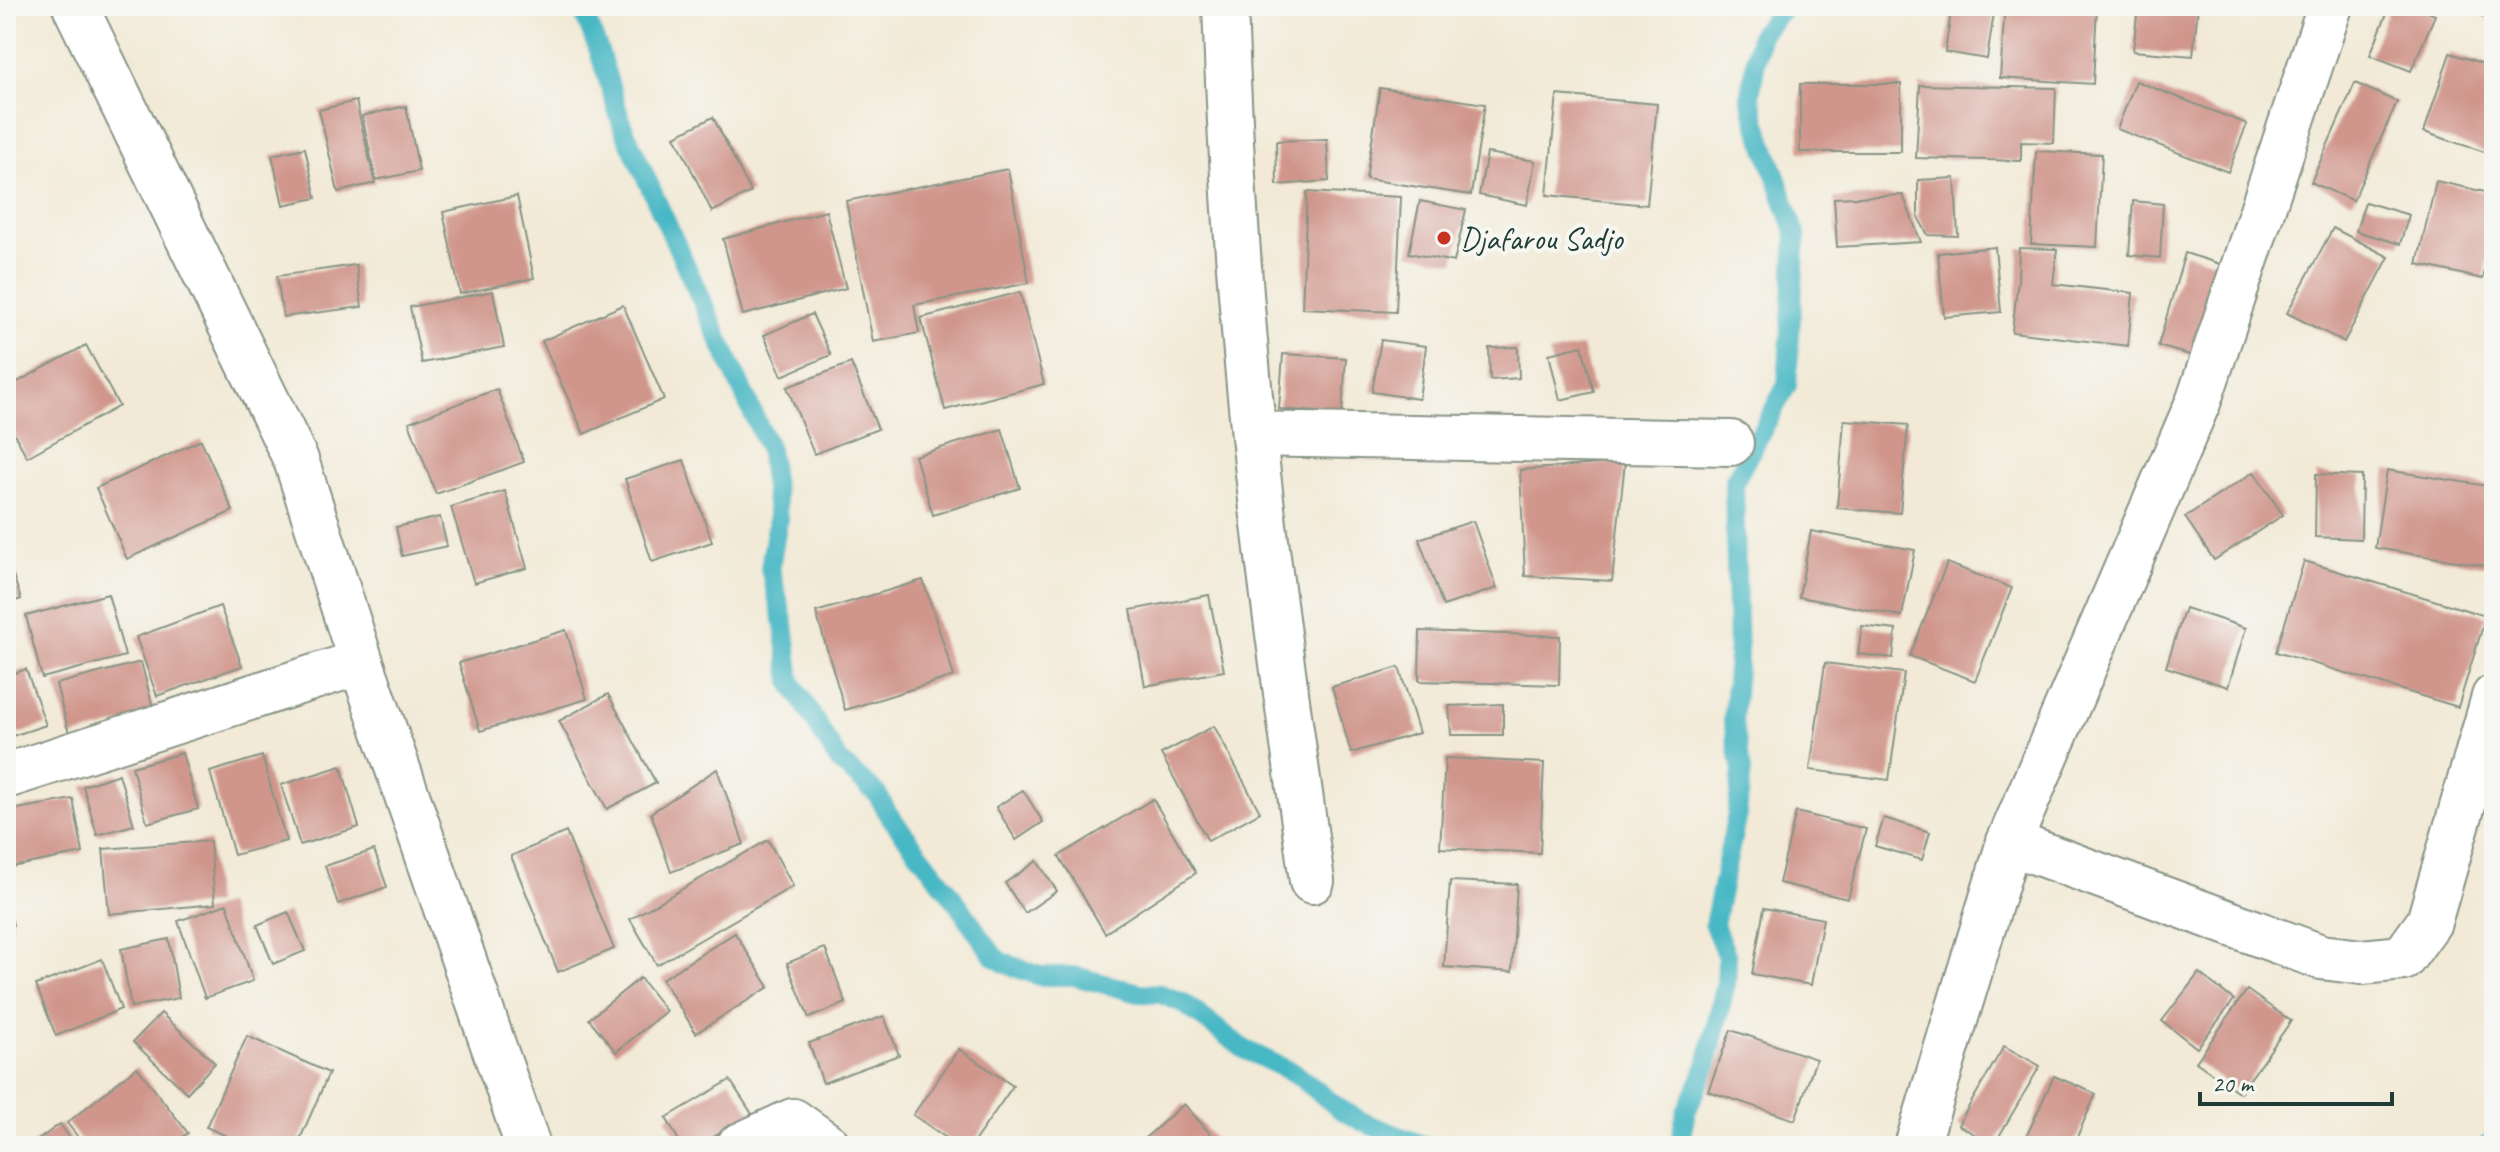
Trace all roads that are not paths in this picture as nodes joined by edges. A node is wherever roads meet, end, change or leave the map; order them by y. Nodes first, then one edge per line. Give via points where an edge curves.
1 (75, 6) edge
2 (1225, 6) edge
3 (2330, 6) edge
4 (1254, 434) junction
5 (1731, 443) dead end
6 (361, 662) junction
7 (2494, 697) edge
8 (6, 776) edge
9 (2009, 842) junction
10 (1312, 881) dead end
11 (528, 1146) edge
12 (739, 1146) edge
13 (828, 1146) edge
14 (1917, 1146) edge

1 - 6 street via 296,460
2 - 4 street via 1231,165
3 - 9 street via 2199,400
4 - 5 street
4 - 10 street
6 - 8 street
6 - 11 street
7 - 9 street via 2429,922 2403,958 2362,962 2321,957
9 - 14 street
12 - 13 street via 793,1121

